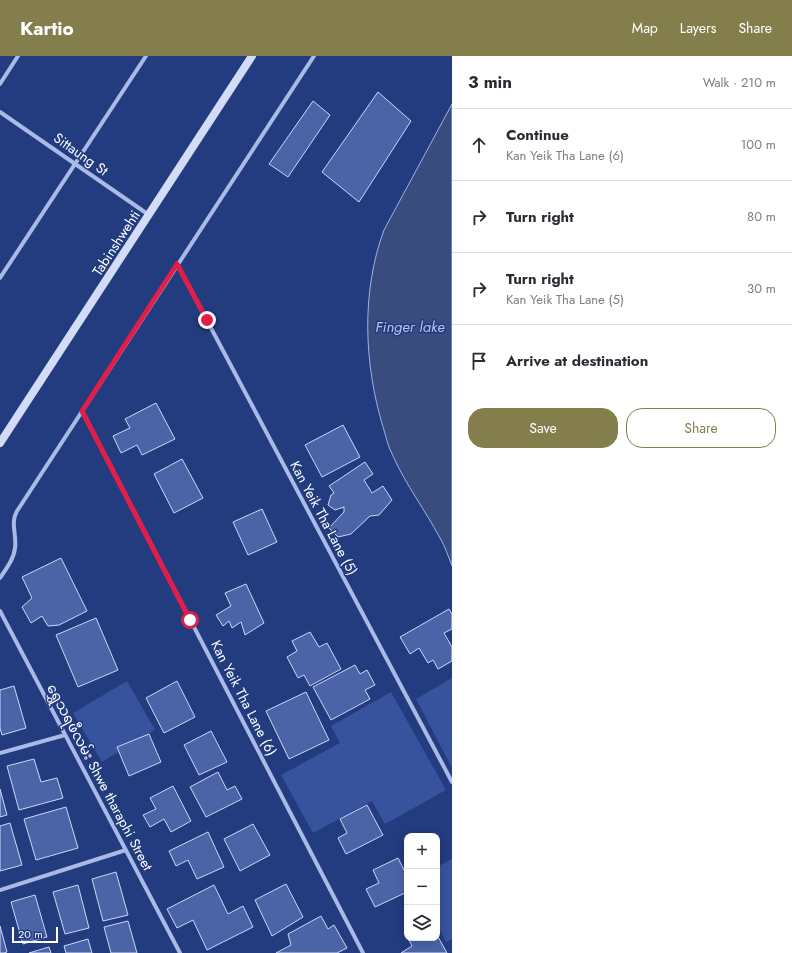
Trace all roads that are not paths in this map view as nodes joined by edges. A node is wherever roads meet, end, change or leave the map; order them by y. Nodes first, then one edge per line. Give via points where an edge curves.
1 (18, 56) edge
2 (146, 56) edge
3 (252, 56) edge
4 (314, 56) edge
5 (0, 84) edge
6 (0, 112) edge
7 (76, 163) junction
8 (149, 215) junction
9 (177, 264) junction
10 (0, 278) edge
11 (82, 411) junction
12 (0, 443) edge
13 (0, 578) edge
14 (0, 611) edge
15 (65, 735) junction
16 (0, 753) edge
17 (452, 782) edge
18 (126, 850) junction
19 (0, 890) edge
20 (180, 953) edge
21 (363, 953) edge

1 - 5 street
2 - 7 street
3 - 8 main road, Tabinshwehti
4 - 9 street
6 - 7 street, Sittaung St
7 - 8 street, Sittaung St
7 - 10 street
8 - 12 main road, Tabinshwehti
9 - 11 street
9 - 17 street, Kan Yeik Tha Lane (5)
11 - 13 street via 13,519 14,552
11 - 21 street, Kan Yeik Tha Lane (6)
14 - 15 street, ရွှေသရဖီလမ်း Shwe tharaphi Street
15 - 16 street
15 - 18 street, ရွှေသရဖီလမ်း Shwe tharaphi Street
18 - 19 street
18 - 20 street, ရွှေသရဖီလမ်း Shwe tharaphi Street

